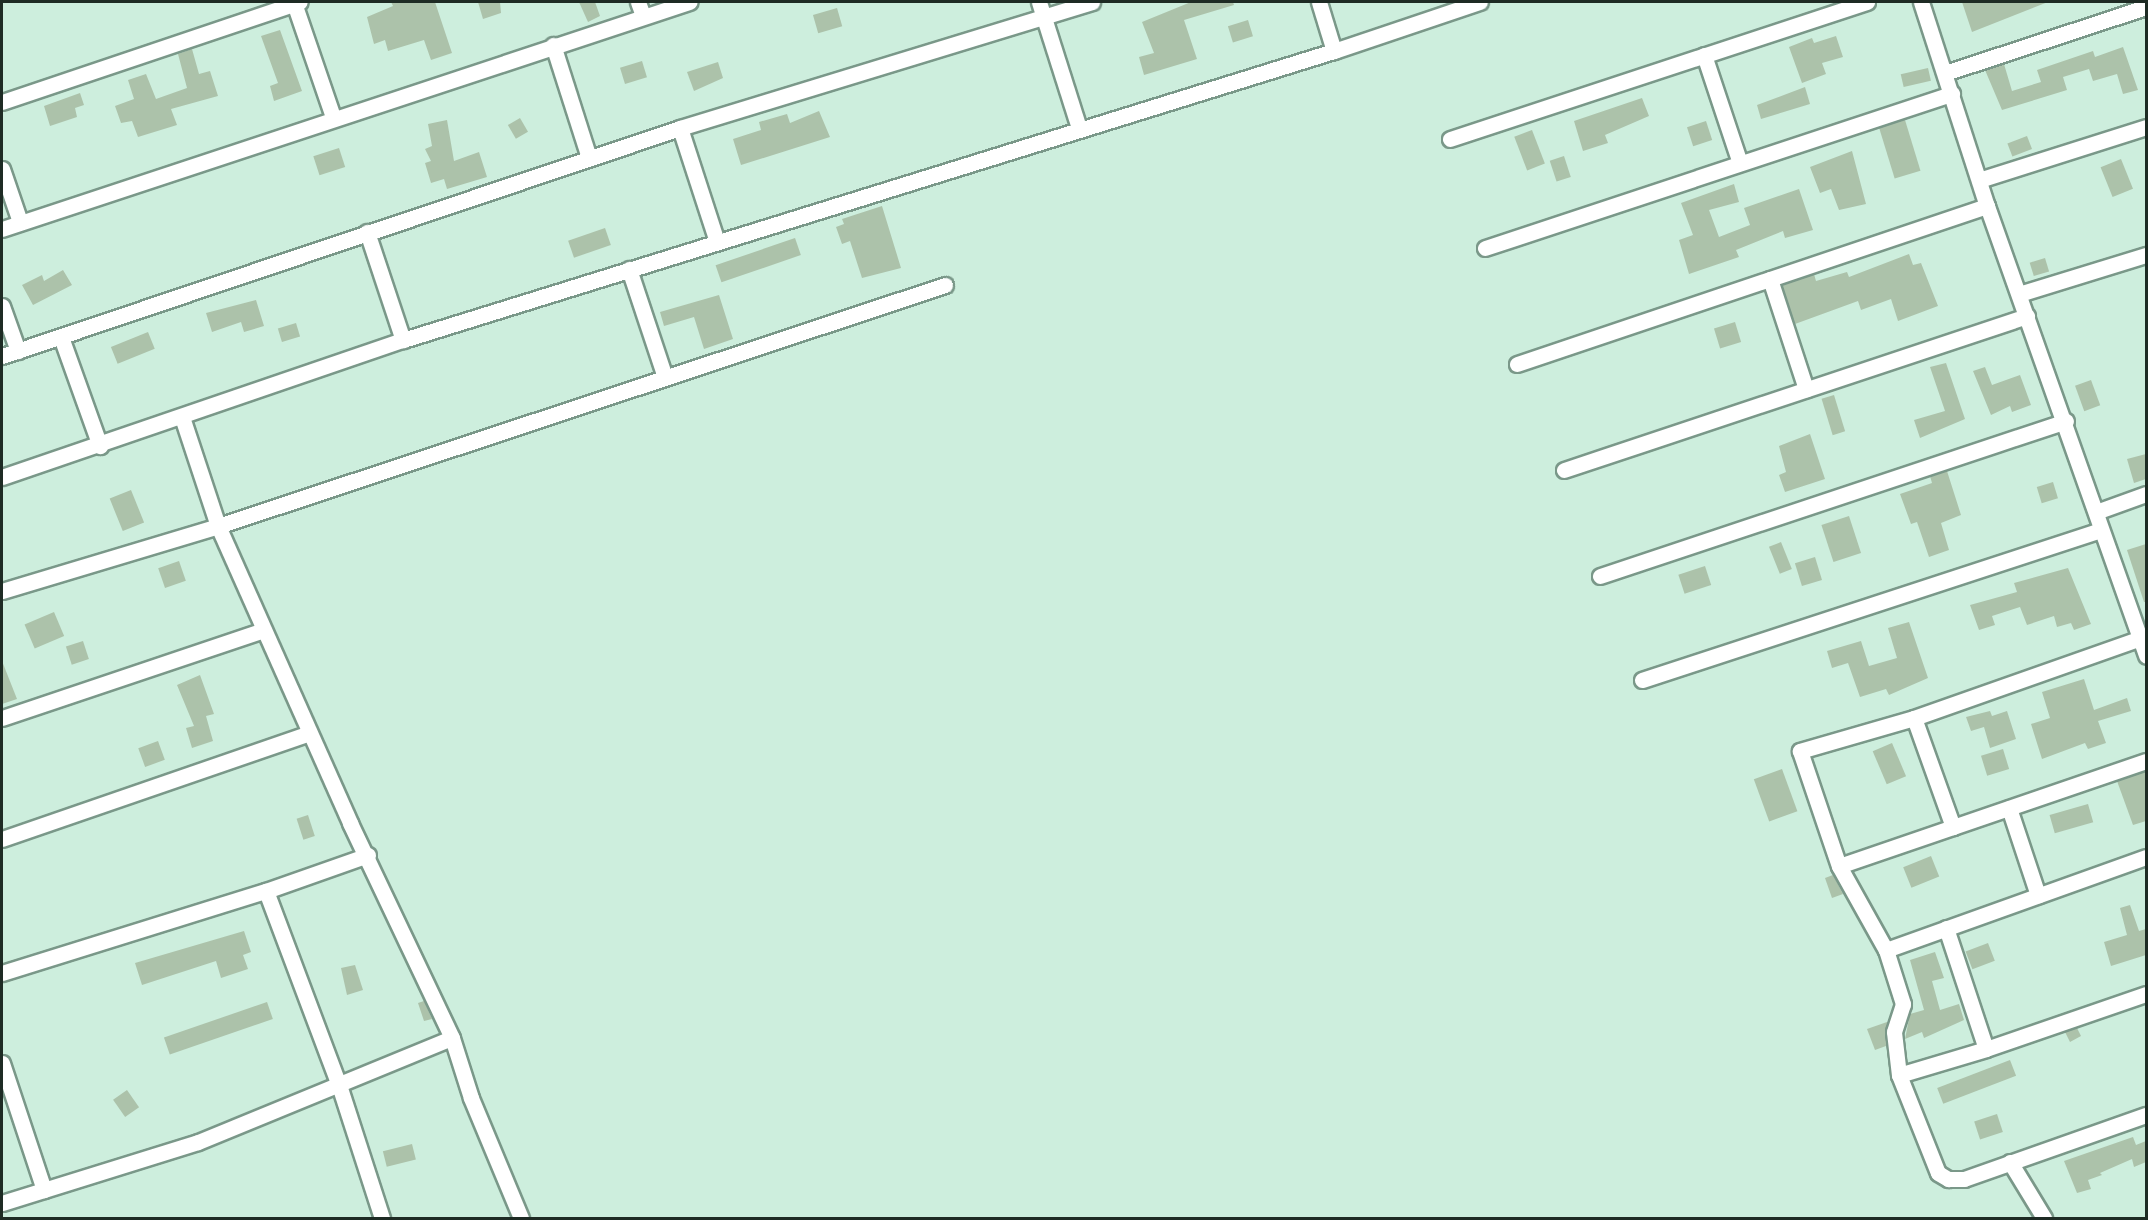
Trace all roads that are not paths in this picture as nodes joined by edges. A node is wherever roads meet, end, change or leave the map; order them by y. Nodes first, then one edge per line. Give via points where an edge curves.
1 (297, 2) edge
2 (689, 2) edge
3 (1039, 2) edge
4 (1092, 2) edge
5 (1319, 2) edge
6 (1480, 2) edge
7 (1867, 2) edge
8 (1921, 2) edge
9 (2146, 7) edge
10 (641, 9) edge
11 (1044, 17) junction
12 (553, 45) junction
13 (1334, 51) junction
14 (1704, 55) junction
15 (1945, 73) junction
16 (1952, 94) junction
17 (2, 102) edge
18 (333, 117) junction
19 (680, 128) junction
20 (1079, 128) junction
21 (2146, 128) edge
22 (1450, 139) dead end
23 (589, 158) junction
24 (1740, 163) junction
25 (2, 169) edge
26 (1979, 180) junction
27 (1988, 206) junction
28 (20, 222) junction
29 (2, 229) edge
30 (367, 232) junction
31 (717, 242) junction
32 (1485, 248) dead end
33 (2146, 255) edge
34 (629, 269) junction
35 (1770, 279) junction
36 (945, 285) dead end
37 (2019, 294) junction
38 (2, 306) edge
39 (2027, 316) junction
40 (62, 337) junction
41 (403, 340) junction
42 (18, 351) junction
43 (2, 356) edge
44 (1517, 364) dead end
45 (665, 377) junction
46 (1806, 389) junction
47 (182, 417) junction
48 (2066, 421) junction
49 (100, 446) junction
50 (1564, 470) dead end
51 (2, 477) edge
52 (2146, 494) edge
53 (2096, 512) junction
54 (218, 526) junction
55 (2101, 530) junction
56 (1600, 576) dead end
57 (2, 591) edge
58 (263, 630) junction
59 (2138, 639) junction
60 (2146, 656) edge
61 (1642, 680) dead end
62 (2, 718) edge
63 (1914, 718) junction
64 (309, 733) junction
65 (2146, 761) edge
66 (2009, 808) junction
67 (1953, 827) junction
68 (2, 839) edge
69 (368, 855) junction
70 (2146, 857) edge
71 (1839, 866) junction
72 (266, 891) junction
73 (2038, 896) junction
74 (1946, 928) junction
75 (1886, 950) junction
76 (2, 974) edge
77 (2146, 994) edge
78 (452, 1038) junction
79 (1986, 1049) junction
80 (2, 1063) edge
81 (1899, 1075) junction
82 (339, 1085) junction
83 (2146, 1115) edge
84 (2010, 1162) junction
85 (44, 1190) junction
86 (2, 1203) edge
87 (382, 1218) edge
88 (521, 1218) edge
89 (2044, 1218) edge

1 - 17 street
1 - 18 street
2 - 10 street
3 - 11 street
4 - 11 street
5 - 13 street
6 - 13 street
7 - 14 street
8 - 15 street
9 - 15 street
10 - 12 street
11 - 19 street
11 - 20 street
12 - 18 street
12 - 23 street
13 - 20 street
14 - 22 street
14 - 24 street
15 - 16 street
16 - 24 street
16 - 26 street
18 - 28 street
19 - 23 street
19 - 31 street
20 - 31 street
21 - 26 street
23 - 30 street
24 - 32 street
25 - 28 street
26 - 27 street
27 - 35 street
27 - 37 street
28 - 29 street
30 - 40 street
30 - 41 street
31 - 34 street
33 - 37 street
34 - 41 street
34 - 45 street
35 - 44 street
35 - 46 street
36 - 45 street
37 - 39 street
38 - 42 street
39 - 46 street
39 - 48 street
40 - 42 street
40 - 49 street
41 - 47 street
42 - 43 street
45 - 54 street
46 - 50 street
47 - 49 street
47 - 54 street
48 - 53 street
48 - 56 street
49 - 51 street
52 - 53 street
53 - 55 street
54 - 57 street
54 - 58 street
55 - 59 street
55 - 61 street
58 - 62 street
58 - 64 street
59 - 60 street
59 - 63 street
63 - 67 street
63 - 71 street via 1800,751
64 - 68 street
64 - 69 street
65 - 66 street
66 - 67 street
66 - 73 street
67 - 71 street
69 - 72 street
69 - 78 street
70 - 73 street
71 - 75 street
72 - 76 street
72 - 82 street
73 - 74 street
74 - 75 street
74 - 79 street
75 - 81 street via 1903,1004 1894,1032
77 - 79 street
78 - 82 street
78 - 88 street via 471,1098
79 - 81 street
80 - 85 street
81 - 84 street via 1938,1173 1948,1179 1964,1179
82 - 85 street via 198,1142
82 - 87 street
83 - 84 street
84 - 89 street
85 - 86 street

